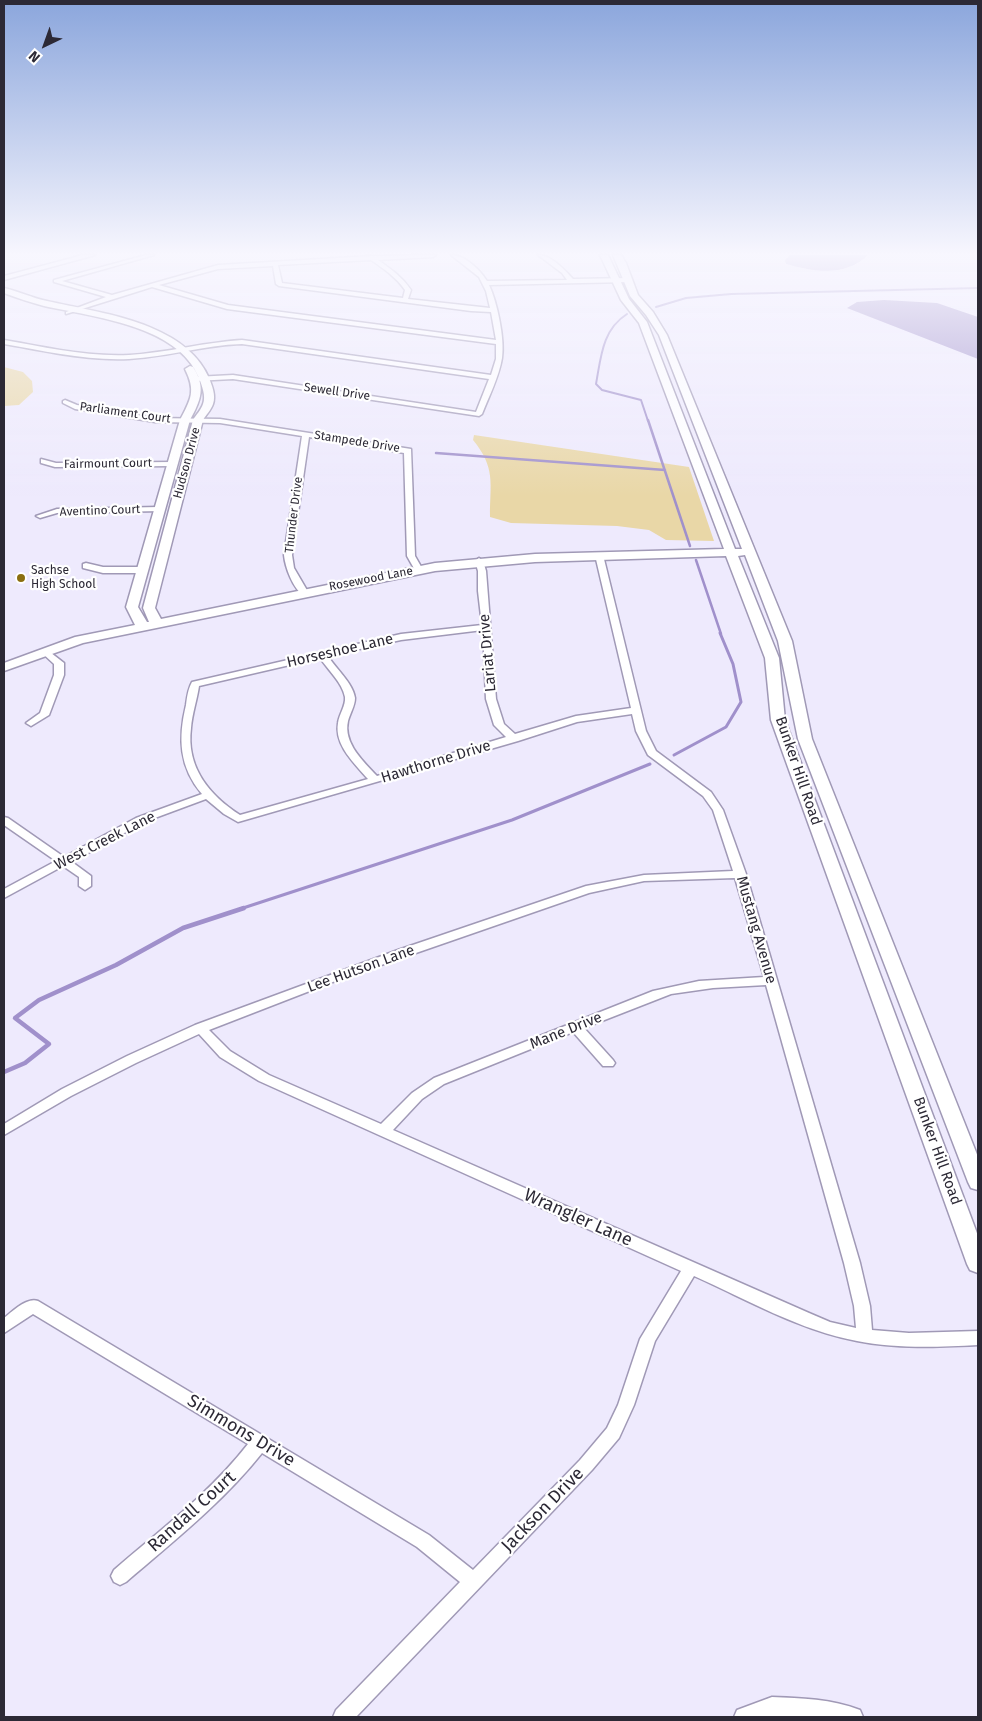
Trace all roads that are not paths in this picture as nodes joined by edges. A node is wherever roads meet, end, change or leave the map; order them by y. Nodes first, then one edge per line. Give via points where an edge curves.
1 (146, 335) edge
2 (437, 335) edge
3 (498, 335) edge
4 (648, 335) edge
5 (662, 335) edge
6 (4, 342) edge
7 (499, 342) junction
8 (177, 349) junction
9 (492, 377) junction
10 (206, 378) junction
11 (195, 379) junction
12 (65, 402) dead end
13 (185, 420) junction
14 (198, 420) junction
15 (306, 434) junction
16 (44, 461) dead end
17 (173, 464) junction
18 (159, 509) junction
19 (40, 516) dead end
20 (731, 552) junction
21 (748, 552) junction
22 (599, 555) junction
23 (479, 562) junction
24 (86, 566) dead end
25 (142, 570) junction
26 (420, 570) junction
27 (304, 592) junction
28 (156, 623) junction
29 (142, 626) junction
30 (486, 627) junction
31 (46, 652) junction
32 (323, 656) junction
33 (4, 667) edge
34 (636, 710) junction
35 (31, 723) dead end
36 (514, 738) junction
37 (375, 780) junction
38 (208, 795) junction
39 (4, 820) edge
40 (65, 862) junction
41 (740, 874) junction
42 (85, 886) dead end
43 (4, 894) edge
44 (771, 981) junction
45 (576, 1027) junction
46 (200, 1028) junction
47 (608, 1063) dead end
48 (4, 1130) edge
49 (383, 1131) junction
50 (978, 1182) edge
51 (978, 1264) edge
52 (690, 1268) junction
53 (4, 1326) edge
54 (864, 1335) junction
55 (978, 1338) edge
56 (260, 1442) junction
57 (120, 1576) dead end
58 (474, 1582) junction
59 (342, 1717) edge
60 (744, 1717) edge
61 (853, 1717) edge

1 - 8 street, Hudson Drive
2 - 7 street
3 - 7 street
4 - 20 main road, Bunker Hill Road
5 - 21 street, Bunker Hill Road
6 - 8 street via 111,358 146,356
7 - 9 street via 500,356
8 - 9 street via 242,342
8 - 10 main road, Hudson Drive via 195,359
8 - 11 street, Hudson Drive
9 - 10 street, Sewell Drive via 479,414 255,380
10 - 11 street, Sewell Drive
10 - 14 main road, Hudson Drive via 208,404
11 - 13 street, Hudson Drive via 196,399
12 - 13 street, Parliament Court via 75,407 156,420
13 - 14 street, Stampede Drive
13 - 17 street, Hudson Drive
14 - 15 street, Stampede Drive
14 - 28 main road, Hudson Drive via 149,608
15 - 26 street, Stampede Drive via 408,451 411,556
15 - 27 street, Thunder Drive via 288,555 290,568
16 - 17 street, Fairmount Court via 55,465
17 - 18 street, Hudson Drive
18 - 19 street, Aventino Court via 57,511
18 - 25 street, Hudson Drive
20 - 21 main road, Rosewood Lane
20 - 22 main road, Rosewood Lane
20 - 51 main road, Bunker Hill Road via 772,658 778,720
21 - 50 main road, Bunker Hill Road via 790,656 798,718 805,739
22 - 23 main road, Rosewood Lane
22 - 34 street, Mustang Avenue
23 - 26 main road, Rosewood Lane
23 - 30 street, Lariat Drive
24 - 25 street via 103,570
25 - 29 street, Hudson Drive via 132,607
26 - 27 main road, Rosewood Lane
27 - 28 main road, Rosewood Lane
28 - 29 main road, Rosewood Lane
29 - 31 main road, Rosewood Lane via 80,640
30 - 32 street, Horseshoe Lane via 401,637
30 - 36 street, Lariat Drive via 491,699 499,725
31 - 33 main road, Rosewood Lane
31 - 35 street via 59,663 59,675 44,714
32 - 37 street via 350,696 342,722 343,741
32 - 38 street, Horseshoe Lane via 195,684 184,741 190,771
34 - 36 street, Hawthorne Drive via 576,719
34 - 41 street, Mustang Avenue via 641,731 652,753 706,794 718,810
36 - 37 street, Hawthorne Drive
37 - 38 street, Hawthorne Drive via 238,819 220,808
38 - 40 street, West Creek Lane via 140,820
39 - 40 street
40 - 42 street via 85,876
40 - 43 street, West Creek Lane
41 - 44 street, Mustang Avenue
41 - 46 street, Lee Hutson Lane via 644,878 586,890
44 - 45 street, Mane Drive via 677,988
44 - 54 street, Mustang Avenue via 852,1263 862,1306
45 - 47 street
45 - 49 street, Mane Drive via 439,1081 417,1096
46 - 48 street, Lee Hutson Lane via 93,1079
46 - 49 street, Wrangler Lane via 224,1054 246,1068
49 - 52 street, Wrangler Lane
52 - 54 street, Wrangler Lane via 803,1318 840,1331
52 - 58 street, Jackson Drive via 648,1339 626,1406 613,1433 586,1466
53 - 56 street, Simmons Drive via 32,1306
54 - 55 street, Wrangler Lane via 913,1340
56 - 57 street, Randall Court via 235,1474
56 - 58 street, Simmons Drive via 424,1542
58 - 59 street, Jackson Drive
60 - 61 street via 772,1707 811,1708

